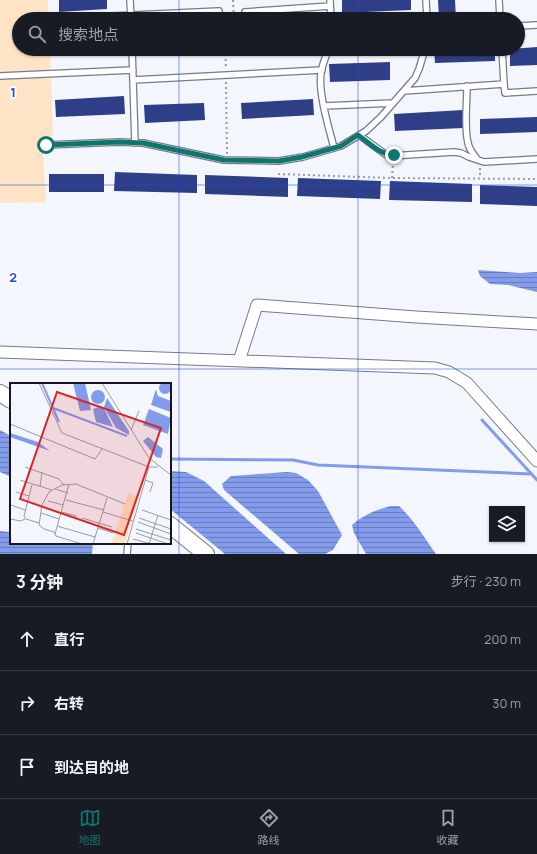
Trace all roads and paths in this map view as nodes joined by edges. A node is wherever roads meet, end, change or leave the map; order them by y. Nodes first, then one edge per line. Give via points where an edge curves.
1 (130, 0) edge
2 (233, 0) edge
3 (426, 0) edge
4 (499, 0) edge
5 (330, 3) edge
6 (220, 11) dead end
7 (131, 12) edge
8 (205, 12) edge
9 (234, 12) edge
10 (246, 12) dead end
11 (427, 12) edge
12 (500, 12) edge
13 (537, 25) edge
14 (525, 26) edge
15 (132, 56) edge
16 (226, 56) edge
17 (326, 56) edge
18 (423, 56) edge
19 (502, 56) edge
20 (133, 70) junction
21 (322, 70) junction
22 (226, 75) junction
23 (0, 76) edge
24 (133, 80) junction
25 (504, 84) junction
26 (467, 86) junction
27 (404, 91) junction
28 (537, 91) edge
29 (394, 103) junction
30 (324, 106) junction
31 (358, 135) junction
32 (135, 143) junction
33 (46, 145) dead end
34 (334, 148) junction
35 (394, 155) junction
36 (537, 159) edge
37 (227, 160) junction
38 (477, 160) junction
39 (278, 174) dead end
40 (392, 178) junction
41 (537, 179) edge
42 (537, 324) edge
43 (0, 352) edge
44 (239, 361) junction
45 (0, 393) edge
46 (10, 399) edge
47 (537, 460) edge
48 (171, 526) edge
49 (128, 544) edge
50 (127, 554) edge
51 (206, 554) edge

1 - 7 lane
2 - 9 path
3 - 11 lane
4 - 12 lane
5 - 10 lane
6 - 8 lane
13 - 14 lane
15 - 20 lane
16 - 22 path
17 - 21 lane
18 - 27 lane via 415,78
19 - 25 lane
20 - 23 lane
20 - 24 lane
21 - 22 lane
21 - 30 lane via 321,91
22 - 24 lane
22 - 37 path
24 - 32 lane
25 - 26 lane
25 - 28 lane via 505,93
26 - 27 lane
26 - 38 lane via 466,133 471,152
27 - 29 lane
29 - 30 lane
29 - 31 lane via 366,131
30 - 34 lane
31 - 34 lane
31 - 35 lane via 384,154
32 - 33 lane
32 - 37 lane
34 - 37 lane via 279,161
35 - 38 lane via 454,152
35 - 40 path
36 - 38 lane via 484,162
39 - 40 path
40 - 41 path
42 - 44 street via 257,305
43 - 44 street
44 - 47 street via 435,368 449,372 467,383
45 - 46 main road
48 - 51 main road
49 - 50 lane

